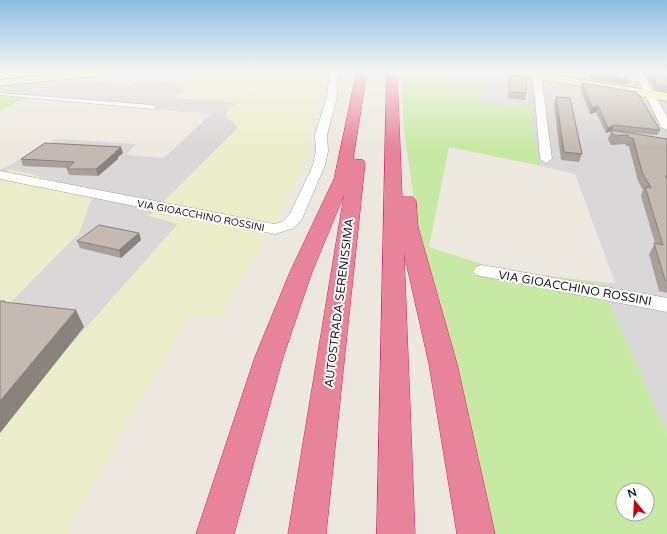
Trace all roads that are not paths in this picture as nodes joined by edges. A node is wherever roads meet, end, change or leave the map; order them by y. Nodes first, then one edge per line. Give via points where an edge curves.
1 (34, 97) edge
2 (332, 97) edge
3 (357, 97) edge
4 (366, 97) edge
5 (392, 97) edge
6 (541, 97) edge
7 (651, 97) edge
8 (153, 107) dead end
9 (667, 127) edge
10 (546, 159) dead end
11 (393, 163) junction
12 (0, 175) edge
13 (482, 271) dead end
14 (667, 305) edge
15 (215, 534) edge
16 (308, 534) edge
17 (396, 534) edge
18 (476, 534) edge

1 - 8 lane
2 - 12 street, VIA GIOACCHINO ROSSINI via 321,135 320,165 297,216 288,225 275,229
3 - 15 highway via 342,179 301,272 269,357
4 - 16 highway, AUTOSTRADA SERENISSIMA
5 - 11 highway
6 - 10 street
7 - 9 street
11 - 17 highway
11 - 18 highway via 408,204 408,227 443,364
13 - 14 street, VIA GIOACCHINO ROSSINI

